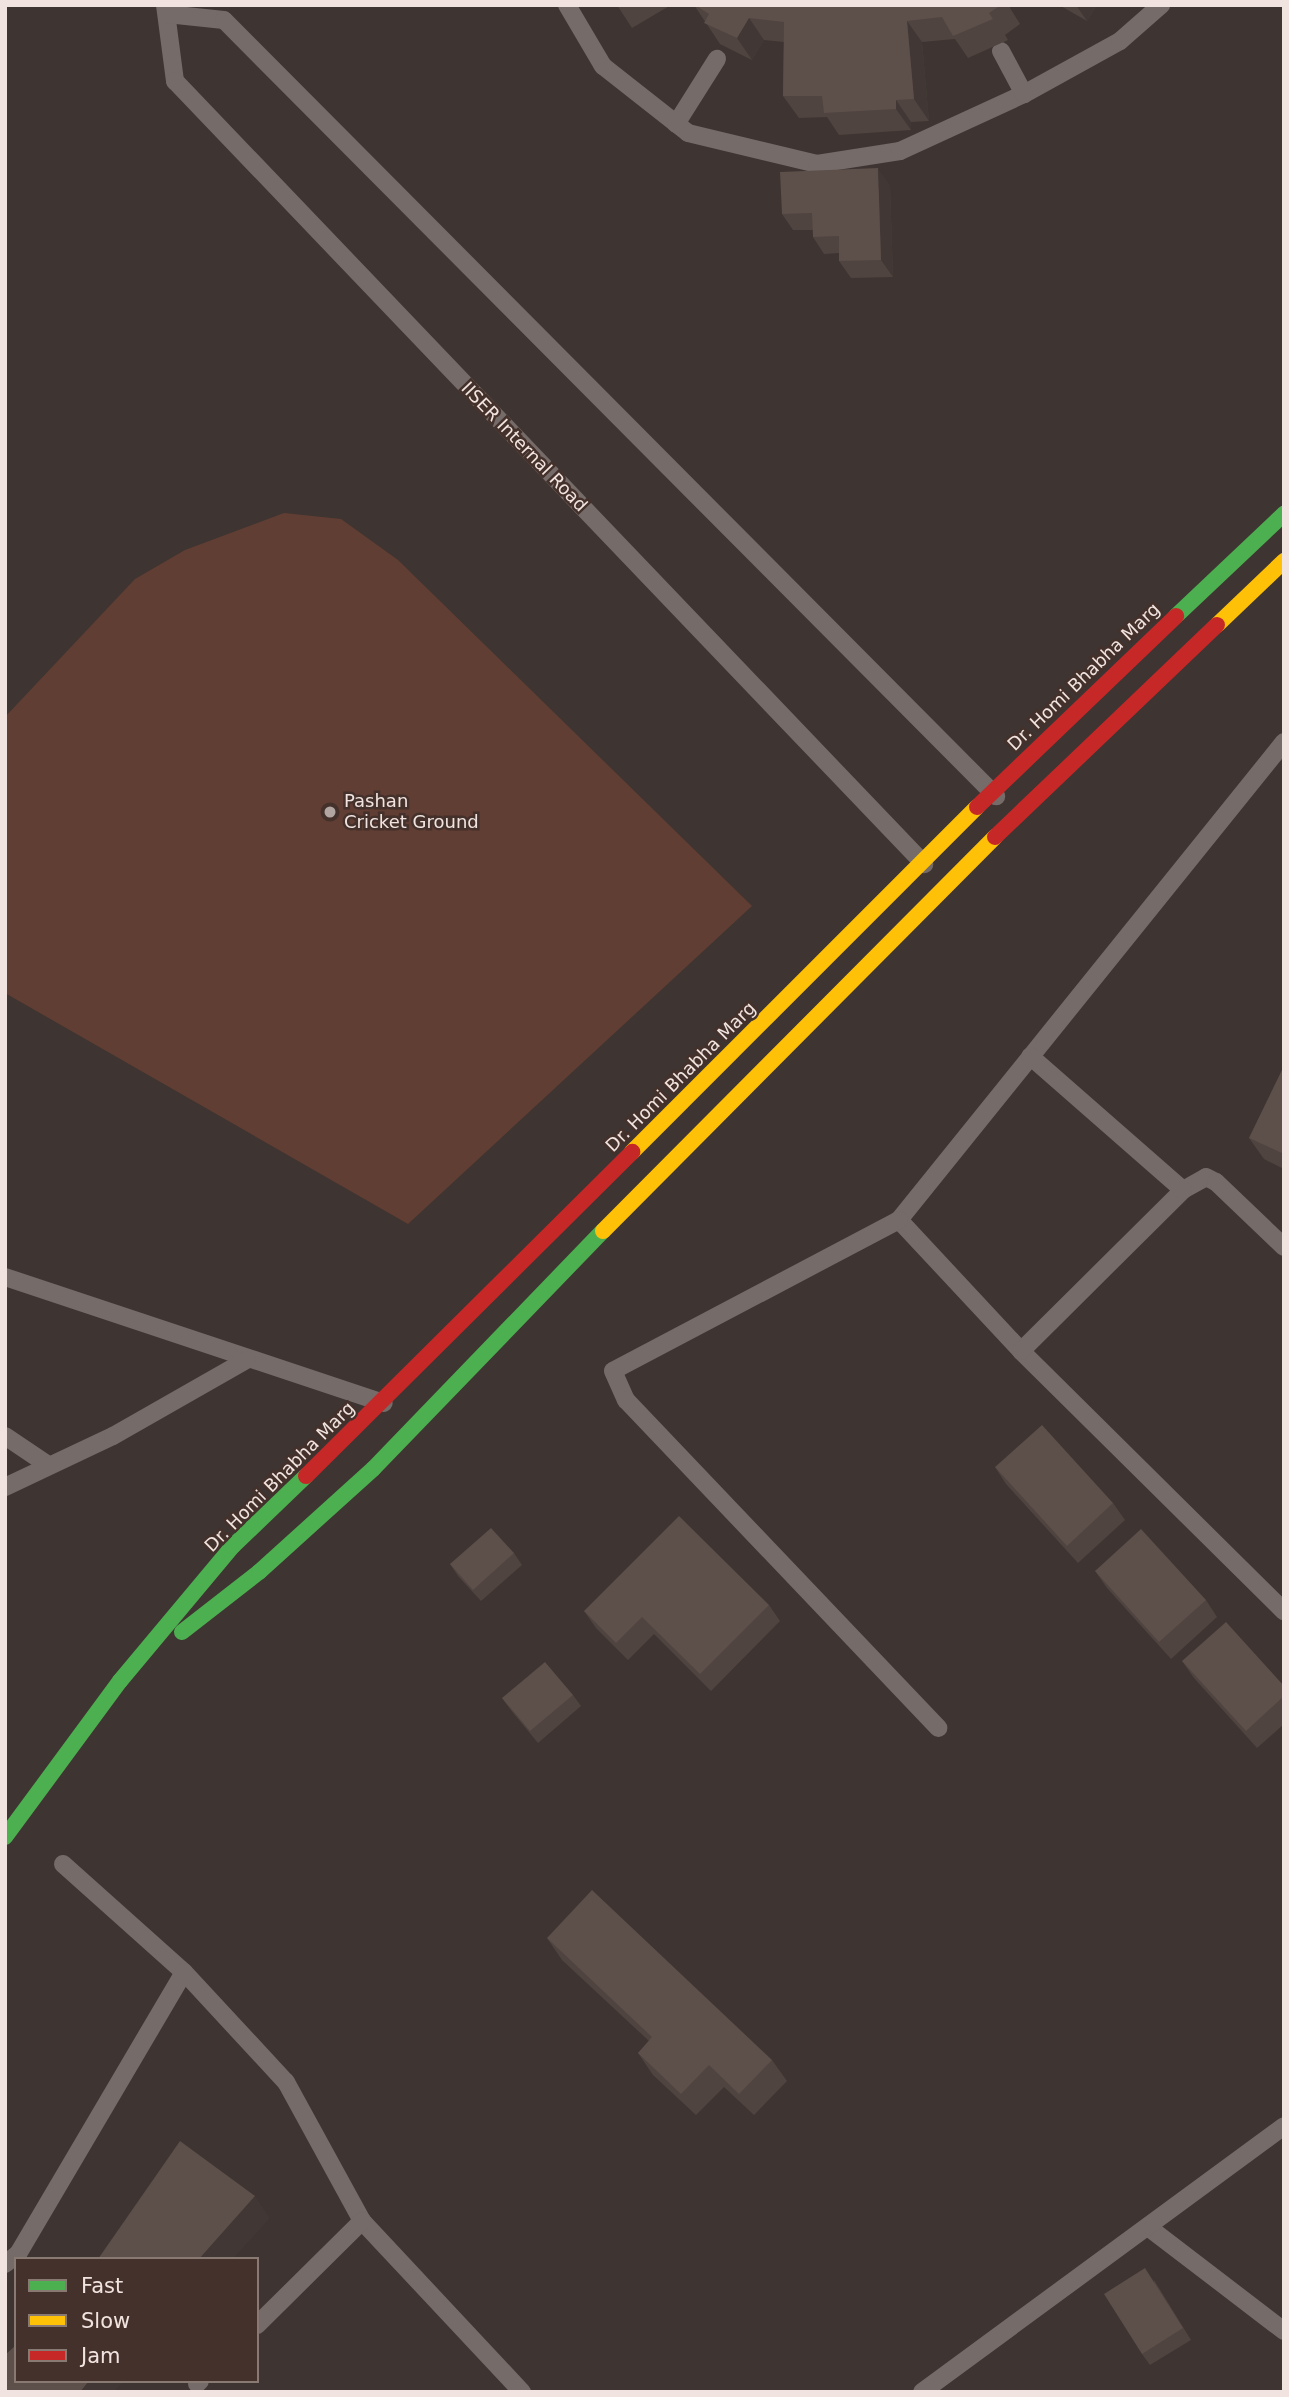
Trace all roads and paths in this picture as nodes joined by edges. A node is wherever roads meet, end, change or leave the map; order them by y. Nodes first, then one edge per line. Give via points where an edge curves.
1 (567, 5) edge
2 (1161, 5) edge
3 (166, 9) edge
4 (1000, 51) dead end
5 (717, 59) edge
6 (1024, 94) junction
7 (676, 124) junction
8 (1284, 514) edge
9 (1284, 561) edge
10 (1284, 742) edge
11 (991, 791) junction
12 (1017, 815) junction
13 (921, 860) junction
14 (947, 886) junction
15 (1030, 1056) junction
16 (1183, 1190) junction
17 (899, 1220) junction
18 (1284, 1247) edge
19 (5, 1277) edge
20 (1021, 1351) junction
21 (246, 1360) junction
22 (383, 1403) junction
23 (431, 1412) junction
24 (5, 1436) edge
25 (48, 1465) junction
26 (5, 1487) edge
27 (1284, 1611) edge
28 (120, 1681) junction
29 (938, 1728) dead end
30 (5, 1837) edge
31 (63, 1864) dead end
32 (184, 1972) junction
33 (1284, 2126) edge
34 (362, 2221) junction
35 (1148, 2227) junction
36 (5, 2263) edge
37 (259, 2323) edge
38 (1284, 2331) edge
39 (522, 2392) edge
40 (922, 2392) edge

1 - 7 lane via 603,66
2 - 6 lane via 1120,41
3 - 11 lane, IISER Internal Road via 224,20
3 - 13 lane, IISER Internal Road via 175,81
4 - 6 lane
5 - 7 lane
6 - 7 lane via 900,151 817,164 688,133
8 - 11 main road, Dr. Homi Bhabha Marg
9 - 12 main road, Dr. Homi Bhabha Marg
10 - 15 lane
11 - 12 lane, IISER Internal Road
11 - 13 main road, Dr. Homi Bhabha Marg
12 - 14 main road, Dr. Homi Bhabha Marg
13 - 14 lane, IISER Internal Road
13 - 22 main road, Dr. Homi Bhabha Marg
14 - 23 main road, Dr. Homi Bhabha Marg via 722,1110
15 - 16 lane
15 - 17 lane
16 - 18 lane via 1206,1177 1216,1182
16 - 20 lane
17 - 20 lane
17 - 29 lane via 613,1371 626,1400
19 - 21 lane
20 - 27 lane
21 - 22 lane
21 - 25 lane via 113,1436
22 - 23 lane
22 - 28 main road, Dr. Homi Bhabha Marg via 233,1546
23 - 28 main road, Dr. Homi Bhabha Marg via 259,1573
24 - 25 lane
25 - 26 lane
28 - 30 main road, Dr. Homi Bhabha Marg
31 - 32 lane
32 - 34 lane via 286,2082
32 - 36 lane via 18,2254
33 - 35 lane
34 - 37 lane
34 - 39 lane
35 - 38 lane
35 - 40 lane

